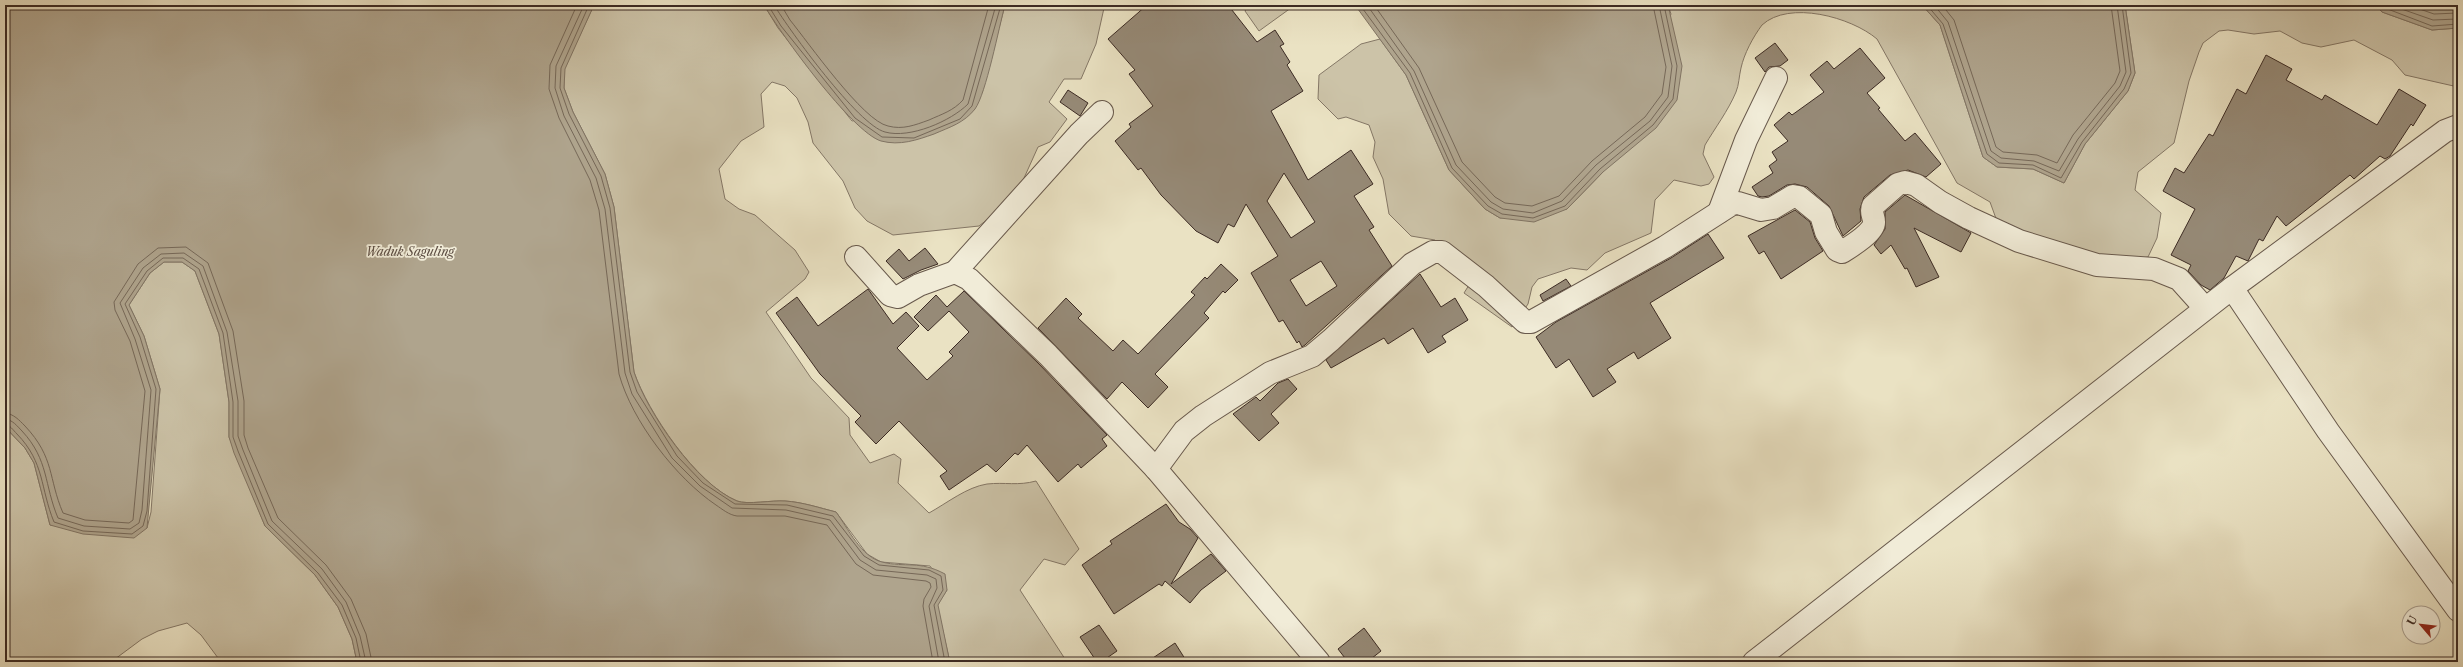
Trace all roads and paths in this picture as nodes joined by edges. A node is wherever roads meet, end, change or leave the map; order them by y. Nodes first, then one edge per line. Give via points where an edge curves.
1 (1776, 78) dead end
2 (1102, 112) dead end
3 (2458, 126) edge
4 (1719, 212) junction
5 (856, 257) dead end
6 (955, 272) junction
7 (2232, 288) junction
8 (2205, 308) junction
9 (1156, 469) junction
10 (2458, 610) edge
11 (1319, 662) edge
12 (1754, 662) edge

1 - 4 street via 1746,140
2 - 6 street via 1078,134
3 - 7 street via 2445,131
4 - 8 street via 1738,203 1761,210 1773,208 1793,196 1799,197 1820,215 1836,250 1842,252 1872,229 1873,206 1898,184 1905,182 1916,185 1969,218 2019,241 2097,265 2154,269 2179,279
4 - 9 street via 1665,247 1531,322 1525,322 1486,286 1442,252 1432,252 1412,264 1312,356 1270,373 1203,416 1184,431
5 - 6 street via 890,295 898,297 918,285
6 - 9 street via 969,279 1048,355
7 - 8 street
7 - 10 street via 2328,431
8 - 12 street
9 - 11 street

